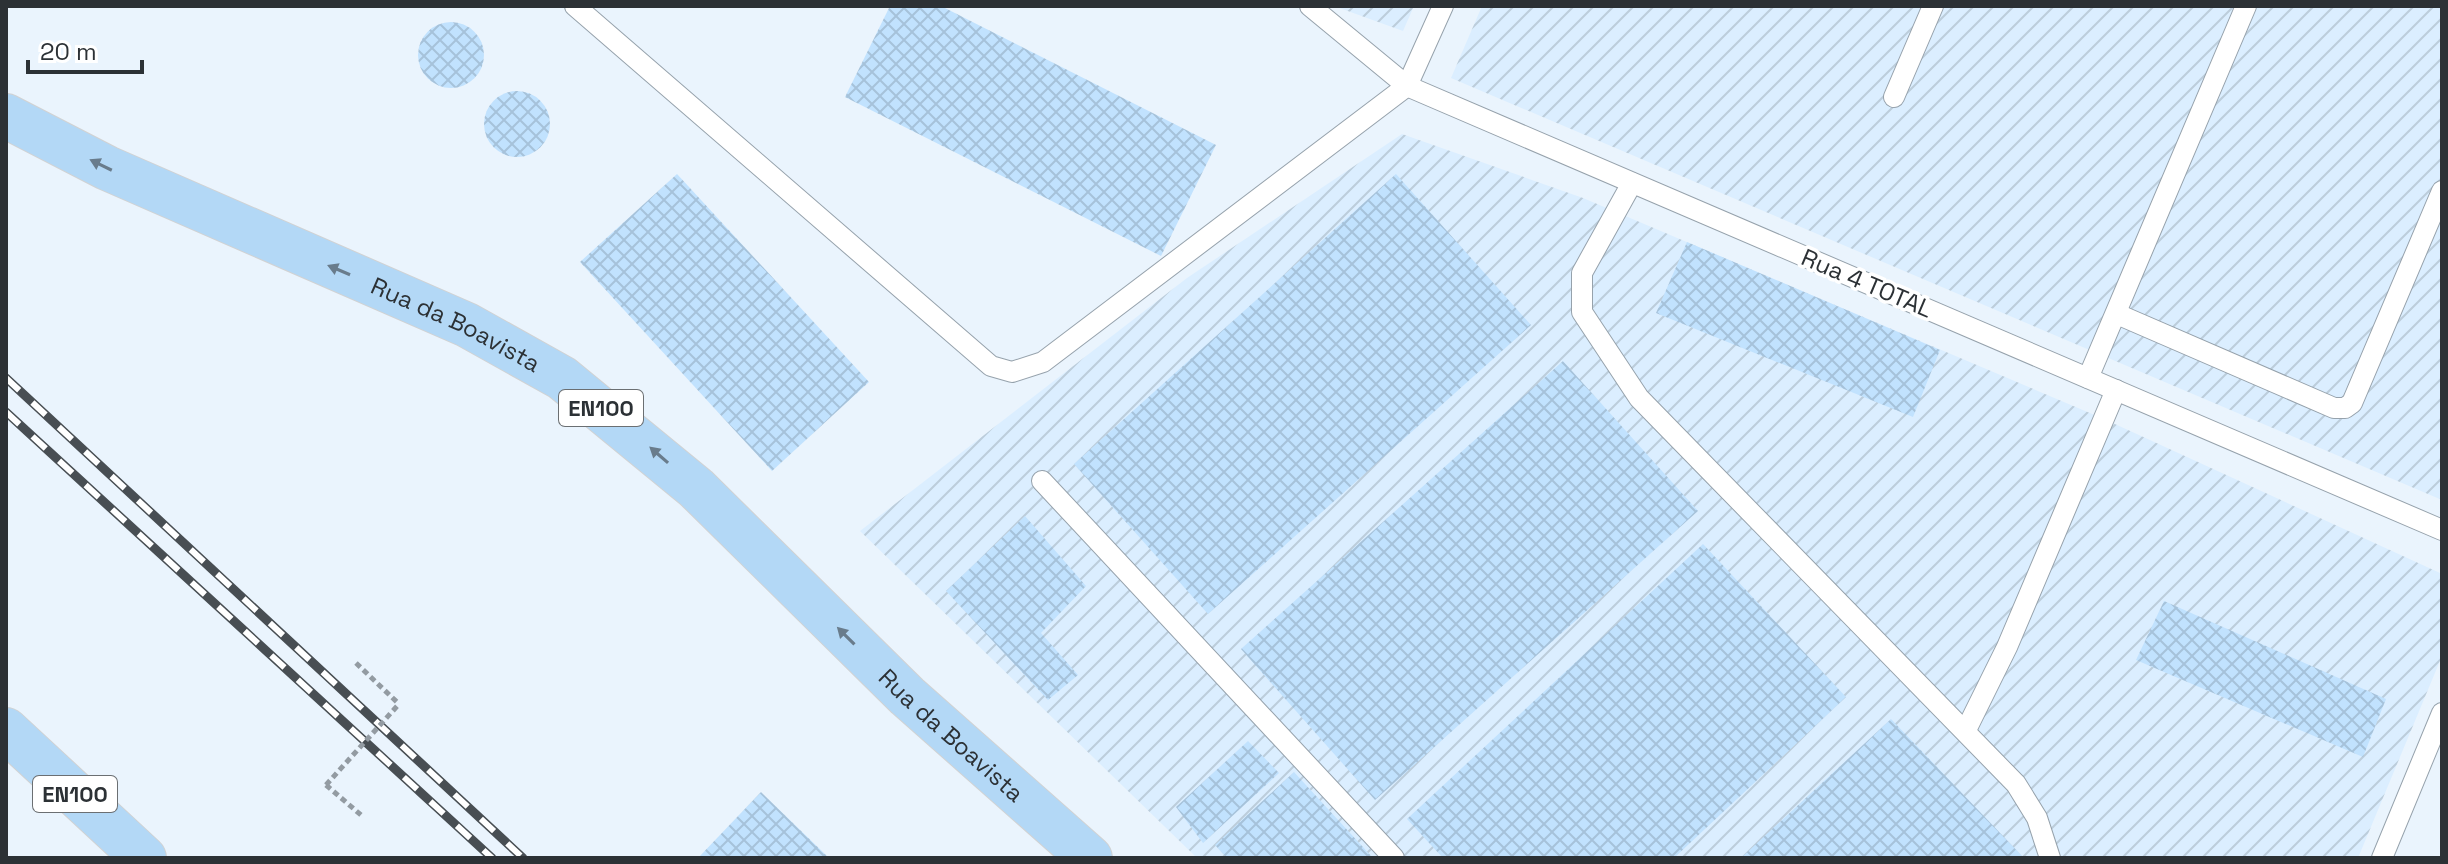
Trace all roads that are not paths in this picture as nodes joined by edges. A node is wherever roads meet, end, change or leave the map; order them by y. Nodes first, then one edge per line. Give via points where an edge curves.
1 (575, 6) edge
2 (1310, 6) edge
3 (1443, 6) edge
4 (1933, 6) edge
5 (2246, 6) edge
6 (1407, 86) junction
7 (1894, 97) dead end
8 (6, 116) edge
9 (1632, 183) junction
10 (2442, 191) edge
11 (2117, 314) junction
12 (2088, 378) junction
13 (2116, 390) junction
14 (1042, 481) dead end
15 (2442, 530) edge
16 (2442, 713) edge
17 (6, 730) edge
18 (1966, 730) junction
19 (144, 858) edge
20 (1090, 858) edge
21 (1394, 858) edge
22 (2050, 858) edge
23 (2382, 858) edge

1 - 6 lane via 991,366 1012,372 1043,362
2 - 6 lane, Rua 4 TOTAL
3 - 6 lane
4 - 7 lane
5 - 11 lane
6 - 9 lane, Rua 4 TOTAL
20 -> 8 main road, Rua da Boavista / EN100 via 907,696 696,488 562,378 467,325 120,174
9 - 12 lane, Rua 4 TOTAL
9 - 18 lane via 1582,273 1582,312 1639,398
10 - 11 lane via 2352,403 2345,408 2334,408
11 - 12 lane
12 - 13 lane, Rua 4 TOTAL
13 - 15 lane, Rua 4 TOTAL
13 - 18 lane via 2007,647
14 - 21 lane
16 - 23 lane
17 - 19 main road, EN100
18 - 22 lane via 2016,784 2037,818

